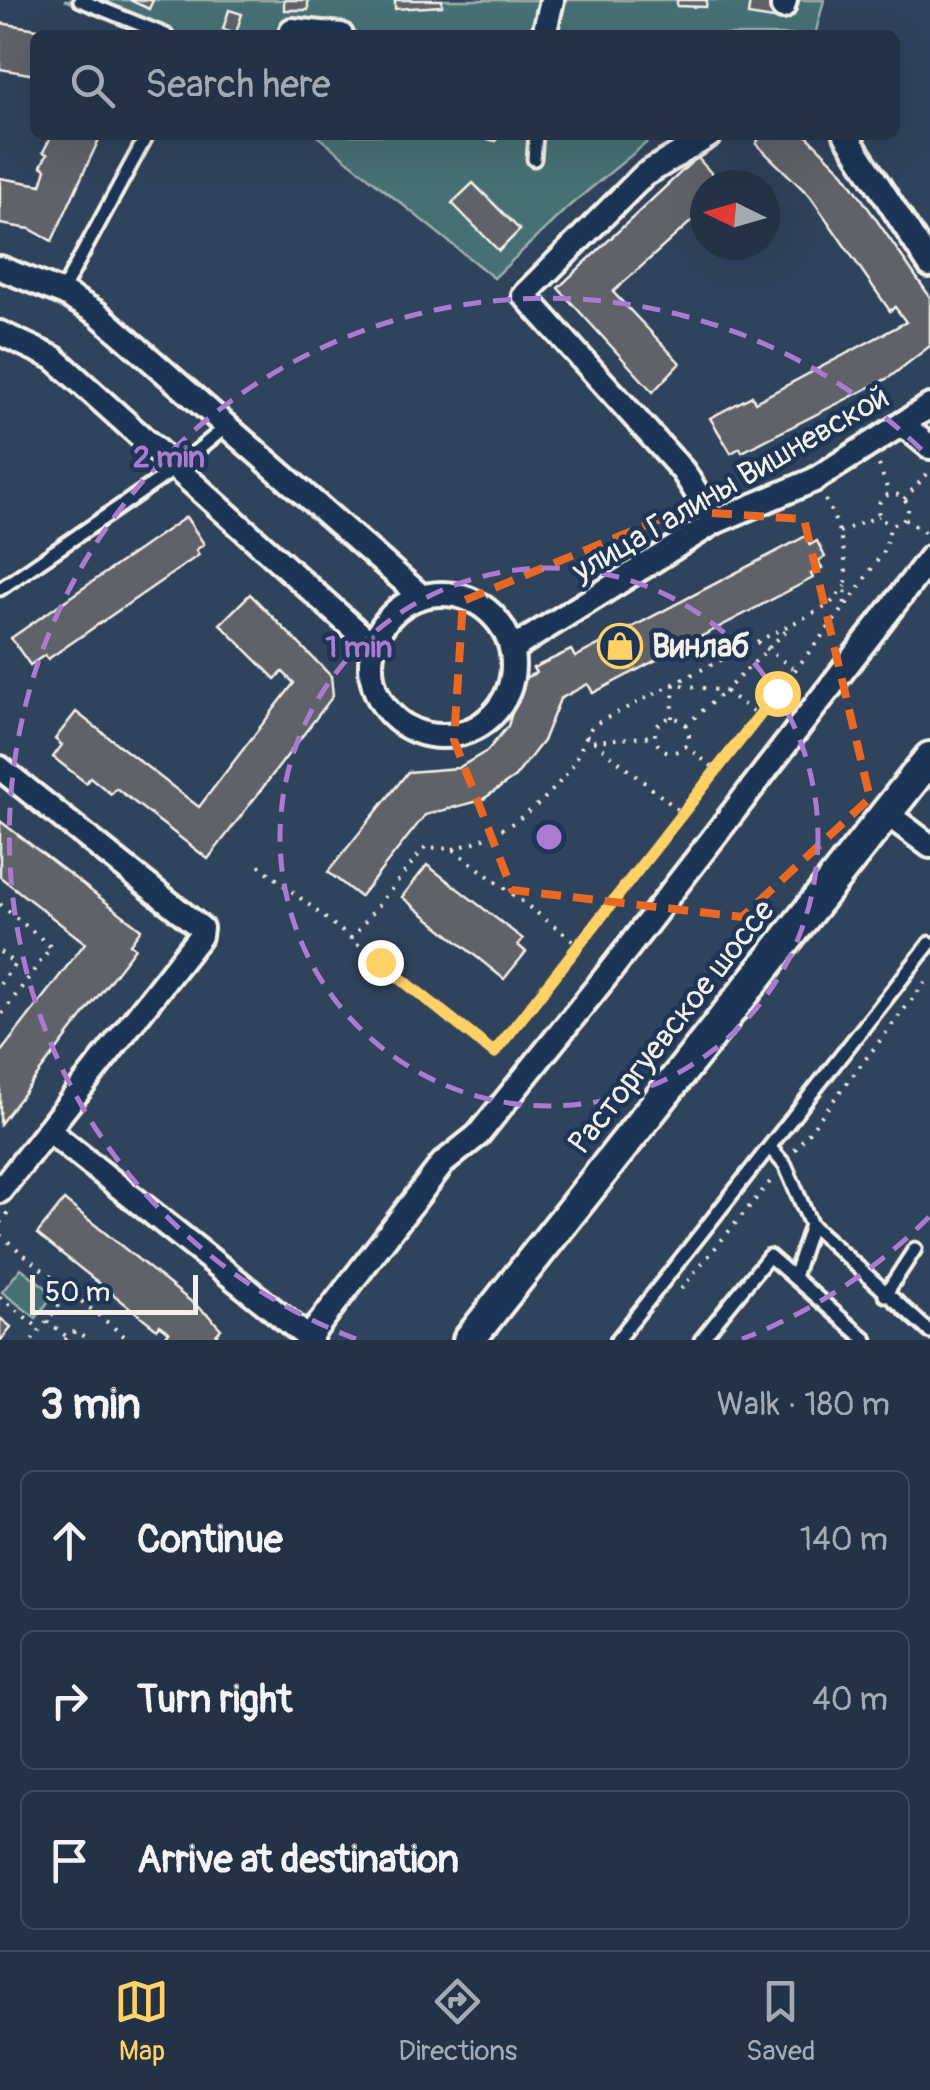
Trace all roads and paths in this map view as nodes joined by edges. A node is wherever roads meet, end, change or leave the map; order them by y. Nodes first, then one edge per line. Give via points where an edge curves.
1 (80, 0) edge
2 (552, 0) edge
3 (154, 30) edge
4 (548, 30) edge
5 (145, 140) edge
6 (536, 140) edge
7 (702, 140) edge
8 (849, 140) edge
9 (534, 159) dead end
10 (930, 265) edge
11 (0, 268) edge
12 (61, 292) junction
13 (0, 334) edge
14 (930, 406) edge
15 (902, 424) junction
16 (227, 426) junction
17 (870, 444) junction
18 (930, 447) edge
19 (176, 468) junction
20 (930, 472) edge
21 (814, 480) junction
22 (889, 494) junction
23 (904, 499) junction
24 (879, 516) junction
25 (904, 518) junction
26 (715, 522) junction
27 (890, 524) junction
28 (840, 532) junction
29 (930, 536) edge
30 (930, 558) edge
31 (847, 585) junction
32 (0, 589) edge
33 (421, 596) junction
34 (844, 608) junction
35 (793, 624) junction
36 (758, 642) junction
37 (372, 645) junction
38 (512, 649) junction
39 (767, 650) junction
40 (795, 670) junction
41 (674, 684) junction
42 (725, 691) junction
43 (759, 716) junction
44 (672, 718) junction
45 (686, 725) junction
46 (586, 736) junction
47 (655, 736) junction
48 (593, 741) junction
49 (685, 746) junction
50 (930, 758) edge
51 (0, 768) edge
52 (717, 770) junction
53 (886, 813) junction
54 (682, 814) junction
55 (930, 846) edge
56 (453, 849) junction
57 (259, 865) dead end
58 (0, 904) edge
59 (351, 938) junction
60 (930, 943) edge
61 (579, 945) junction
62 (0, 952) edge
63 (930, 976) edge
64 (0, 984) edge
65 (0, 1017) edge
66 (48, 1130) junction
67 (770, 1148) junction
68 (784, 1164) junction
69 (0, 1191) edge
70 (811, 1226) junction
71 (0, 1235) edge
72 (915, 1249) dead end
73 (794, 1277) junction
74 (71, 1290) junction
75 (676, 1296) dead end
76 (886, 1296) junction
77 (0, 1297) edge
78 (47, 1320) junction
79 (40, 1329) junction
80 (930, 1332) edge
81 (66, 1338) edge
82 (310, 1338) edge
83 (131, 1339) edge
84 (32, 1340) edge
85 (90, 1340) edge
86 (469, 1340) edge
87 (617, 1340) edge
88 (701, 1340) edge
89 (866, 1340) edge

1 - 3 lane
2 - 4 street
5 - 12 lane
6 - 9 lane
7 - 26 street via 644,175 524,294 683,471
8 - 10 street
11 - 12 street
12 - 16 street via 97,313
13 - 19 street via 54,358
14 - 15 street, улица Галины Вишневской
15 - 17 street, улица Галины Вишневской
15 - 18 street
16 - 19 lane
16 - 33 street
17 - 21 street, улица Галины Вишневской
17 - 22 path
19 - 32 lane
19 - 37 street
20 - 23 path
21 - 26 street, улица Галины Вишневской
21 - 28 path
22 - 23 path
22 - 24 path via 879,502
23 - 25 path
24 - 27 path
24 - 28 path
25 - 27 path
25 - 29 path
26 - 38 street, улица Галины Вишневской
27 - 34 path via 879,561
28 - 31 path
30 - 82 street via 607,976 478,1135 443,1163
31 - 34 path
31 - 35 path via 829,606
33 - 37 street via 400,606
33 - 38 street via 444,593 477,603 503,627
34 - 40 path
35 - 36 path
35 - 39 path
36 - 39 path
36 - 41 path
37 - 38 street via 375,692 406,728 428,736 475,729 494,715 508,695
39 - 40 path
39 - 42 path
40 - 43 path
41 - 42 path
41 - 44 path
41 - 46 path via 594,725
42 - 43 path
42 - 45 path
43 - 52 path
44 - 45 path
44 - 47 path via 662,721
45 - 49 path
46 - 48 path
46 - 56 path via 574,764 525,815 486,840
47 - 48 path
47 - 49 path via 669,752
48 - 54 path
49 - 52 path
50 - 53 main road, Расторгуевское шоссе
51 - 66 street via 201,928
52 - 54 path
53 - 55 street
53 - 86 main road, Расторгуевское шоссе
54 - 61 path
56 - 59 path via 425,847
56 - 61 path
57 - 59 path
58 - 65 path via 52,948
59 - 61 path via 494,1053
60 - 67 lane
62 - 64 path via 16,964
63 - 68 path
66 - 69 street
66 - 82 street
67 - 68 lane
67 - 87 lane
68 - 70 lane
68 - 75 path
70 - 73 lane
70 - 76 lane
71 - 74 path
72 - 76 lane
73 - 88 lane via 769,1256
73 - 89 lane
74 - 78 path
74 - 83 path
76 - 80 lane
77 - 79 path
78 - 79 path
78 - 81 path
79 - 84 path
81 - 85 path via 81,1331

